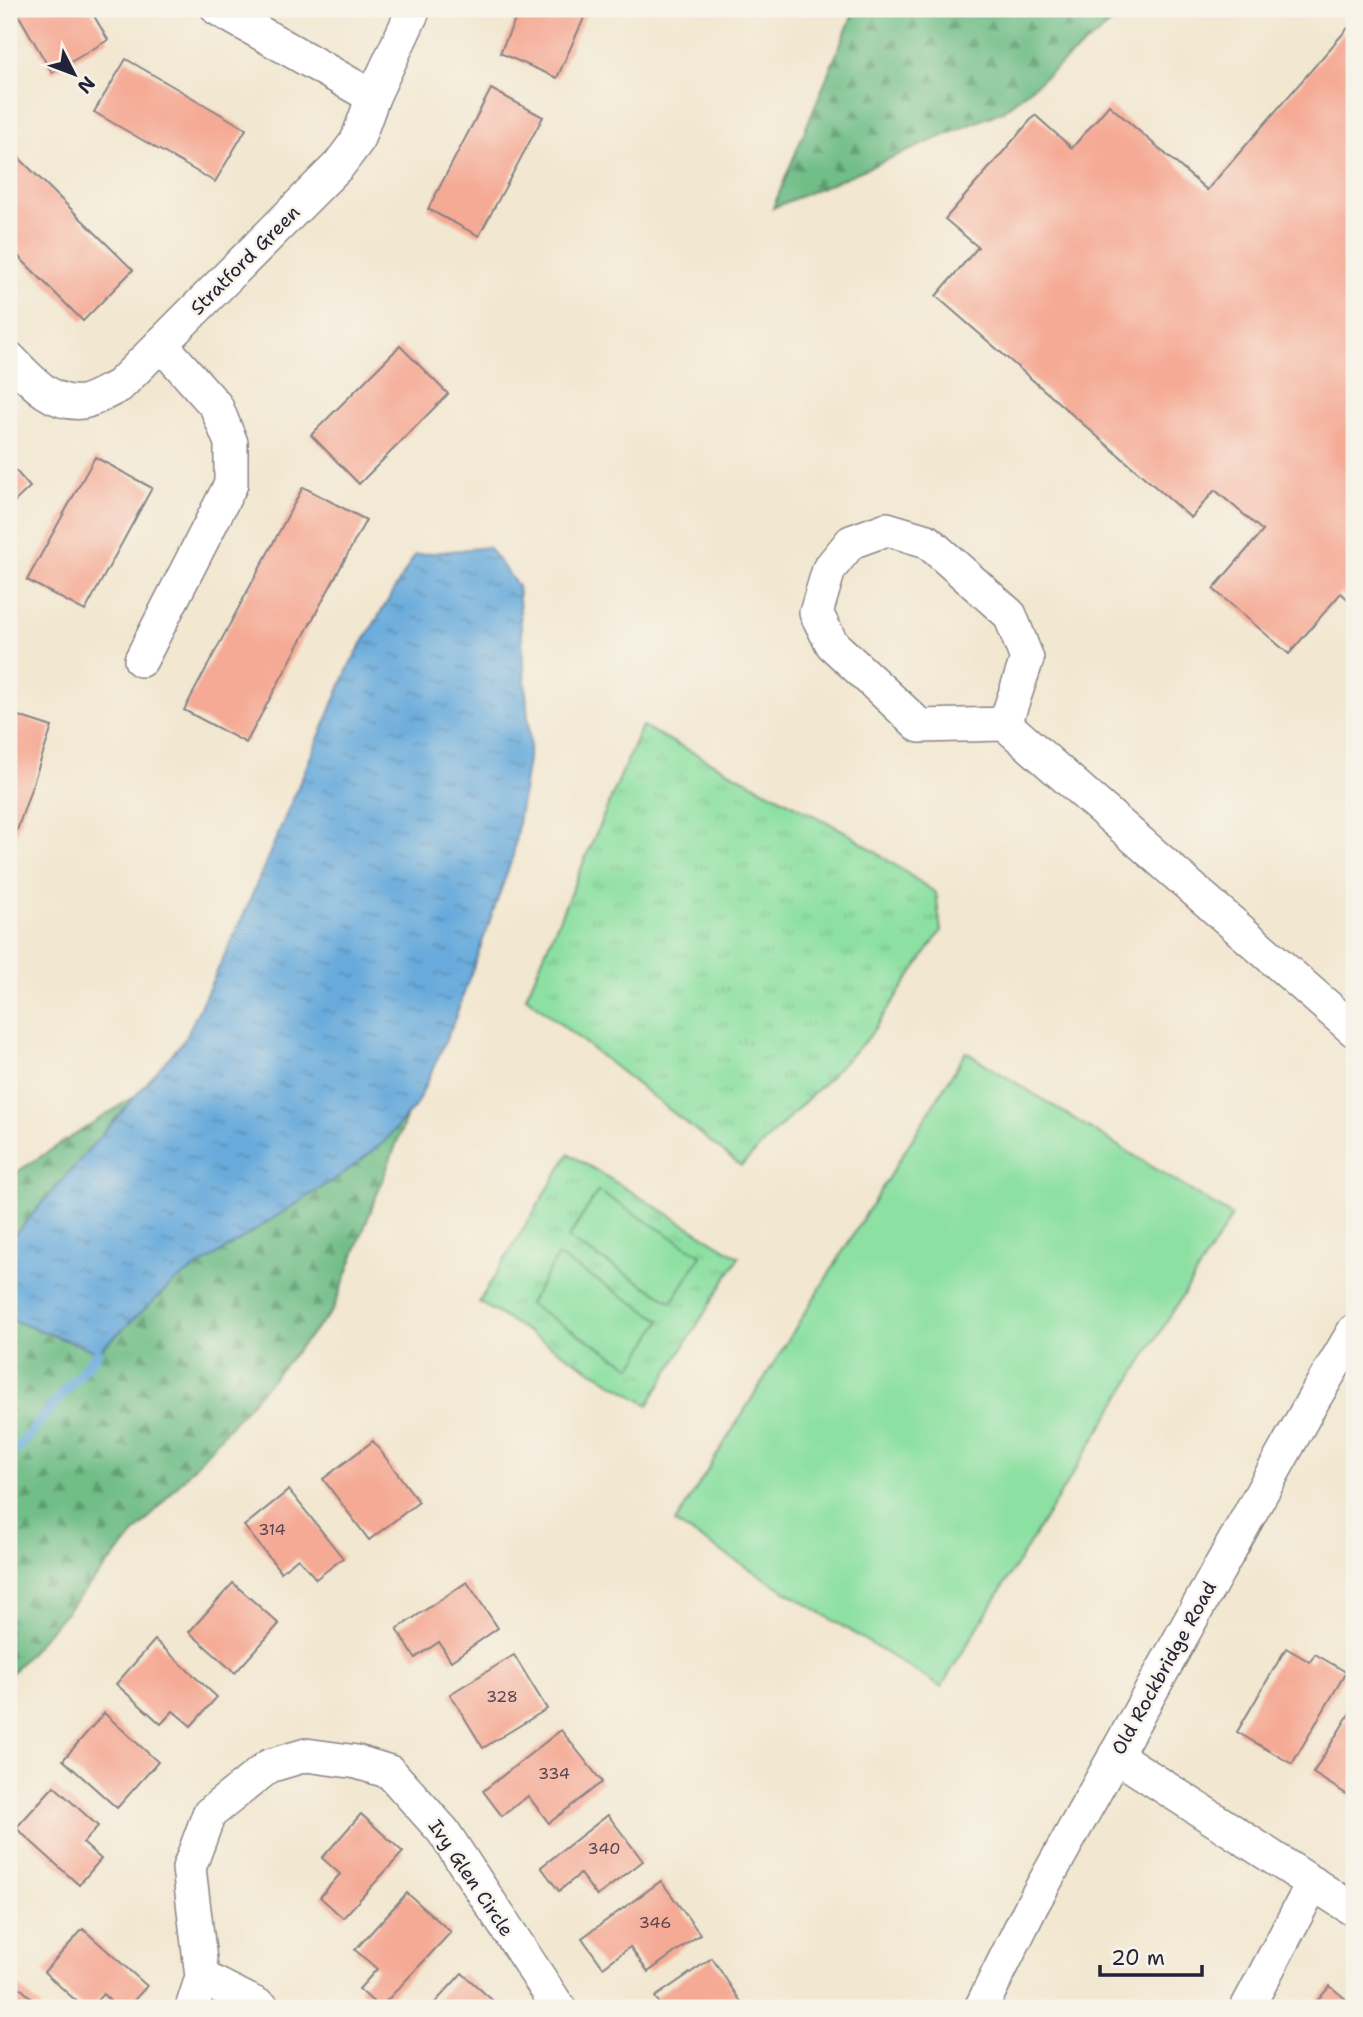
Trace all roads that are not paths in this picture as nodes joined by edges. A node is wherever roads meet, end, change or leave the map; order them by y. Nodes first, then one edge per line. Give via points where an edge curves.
1 (218, 9) edge
2 (414, 9) edge
3 (373, 97) junction
4 (161, 344) junction
5 (9, 358) edge
6 (141, 660) dead end
7 (1004, 724) junction
8 (1354, 1030) edge
9 (1354, 1331) edge
10 (1115, 1755) junction
11 (1313, 1883) junction
12 (1354, 1910) edge
13 (197, 1993) edge
14 (263, 2008) edge
15 (559, 2008) edge
16 (981, 2008) edge
17 (1247, 2008) edge

1 - 3 street
2 - 3 street, Stratford Green
3 - 4 street, Stratford Green via 357,141 339,165
4 - 5 street, Stratford Green via 119,386 84,402 62,400 37,387
4 - 6 street via 216,406 231,443 231,484
7 - 7 street via 920,726 832,644 816,613 829,569 850,542 887,529 927,541 1010,615 1027,659
7 - 8 street
9 - 10 street, Old Rockbridge Road
10 - 11 street
10 - 16 street, Old Rockbridge Road
11 - 12 street
11 - 17 street
13 - 14 street
13 - 15 street, Ivy Glen Circle via 189,1868 209,1814 269,1766 306,1755 390,1772 443,1831

